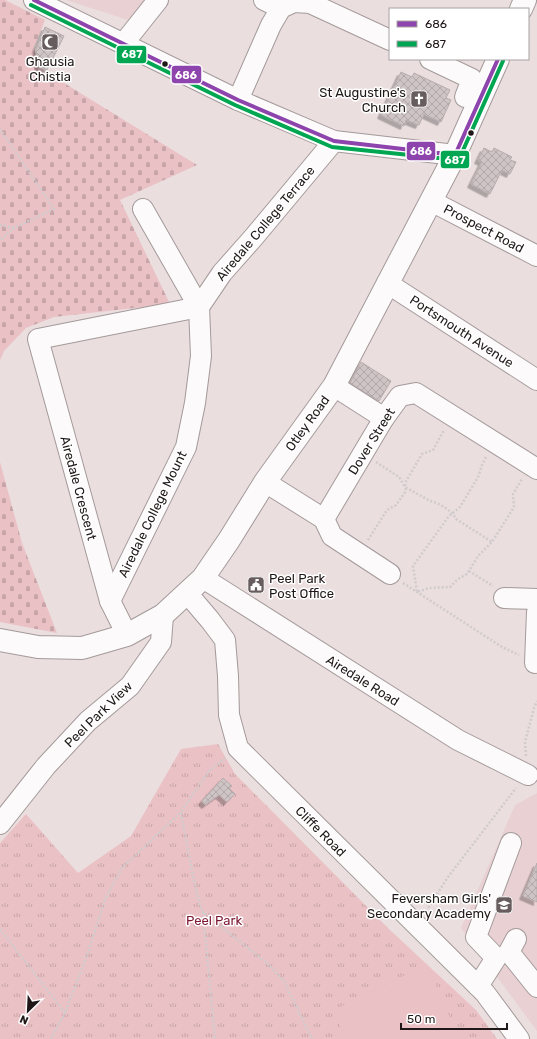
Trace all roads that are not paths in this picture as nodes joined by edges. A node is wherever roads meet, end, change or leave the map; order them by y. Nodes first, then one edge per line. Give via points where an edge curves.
1 (34, 0) edge
2 (158, 0) edge
3 (264, 5) edge
4 (389, 40) edge
5 (123, 44) junction
6 (432, 60) edge
7 (498, 60) edge
8 (465, 97) dead end
9 (238, 100) junction
10 (334, 140) junction
11 (455, 155) junction
12 (431, 201) junction
13 (143, 209) dead end
14 (537, 256) edge
15 (387, 283) junction
16 (198, 307) junction
17 (537, 380) edge
18 (334, 386) junction
19 (384, 418) junction
20 (534, 467) edge
21 (265, 482) junction
22 (324, 519) junction
23 (390, 574) road end
24 (203, 578) junction
25 (186, 594) junction
26 (504, 598) road end
27 (537, 599) edge
28 (110, 600) junction
29 (537, 612) edge
30 (163, 615) junction
31 (127, 635) junction
32 (0, 640) edge
33 (535, 663) road end
34 (528, 775) road end
35 (0, 824) edge
36 (511, 843) dead end
37 (516, 939) dead end
38 (478, 986) junction
39 (537, 988) edge
40 (519, 1039) edge

1 - 5 street
2 - 5 street
3 - 4 street via 310,3
3 - 9 street via 271,25
5 - 9 street
6 - 8 street via 472,79
7 - 11 main road, Otley Road
9 - 10 street
10 - 11 street
10 - 16 street, Airedale College Terrace via 222,273
11 - 12 main road, Otley Road
12 - 14 street, Prospect Road
12 - 15 main road, Otley Road
13 - 16 street
15 - 17 street, Portsmouth Avenue
15 - 18 main road, Otley Road
16 - 28 street, Airedale College Mount via 201,356 186,446
16 - 28 street, Airedale Crescent via 38,339
18 - 19 street
18 - 21 main road, Otley Road
19 - 20 street, Dover Street via 400,396 416,393
19 - 22 street, Dover Street
21 - 22 street
21 - 24 main road, Otley Road
22 - 23 street via 332,536
24 - 25 main road, Otley Road
24 - 34 street, Airedale Road via 458,740
25 - 30 main road, Otley Road
25 - 38 street, Cliffe Road via 225,640 228,715 238,748
26 - 27 street
28 - 31 street, Airedale Crescent
29 - 33 street
30 - 31 main road, Otley Road
30 - 35 street, Peel Park View via 162,642 130,686 88,721 46,766
31 - 32 main road, Otley Road via 82,648 38,647
36 - 38 street via 476,937 496,958
37 - 39 street via 509,952
38 - 40 street, Cliffe Road via 486,993

